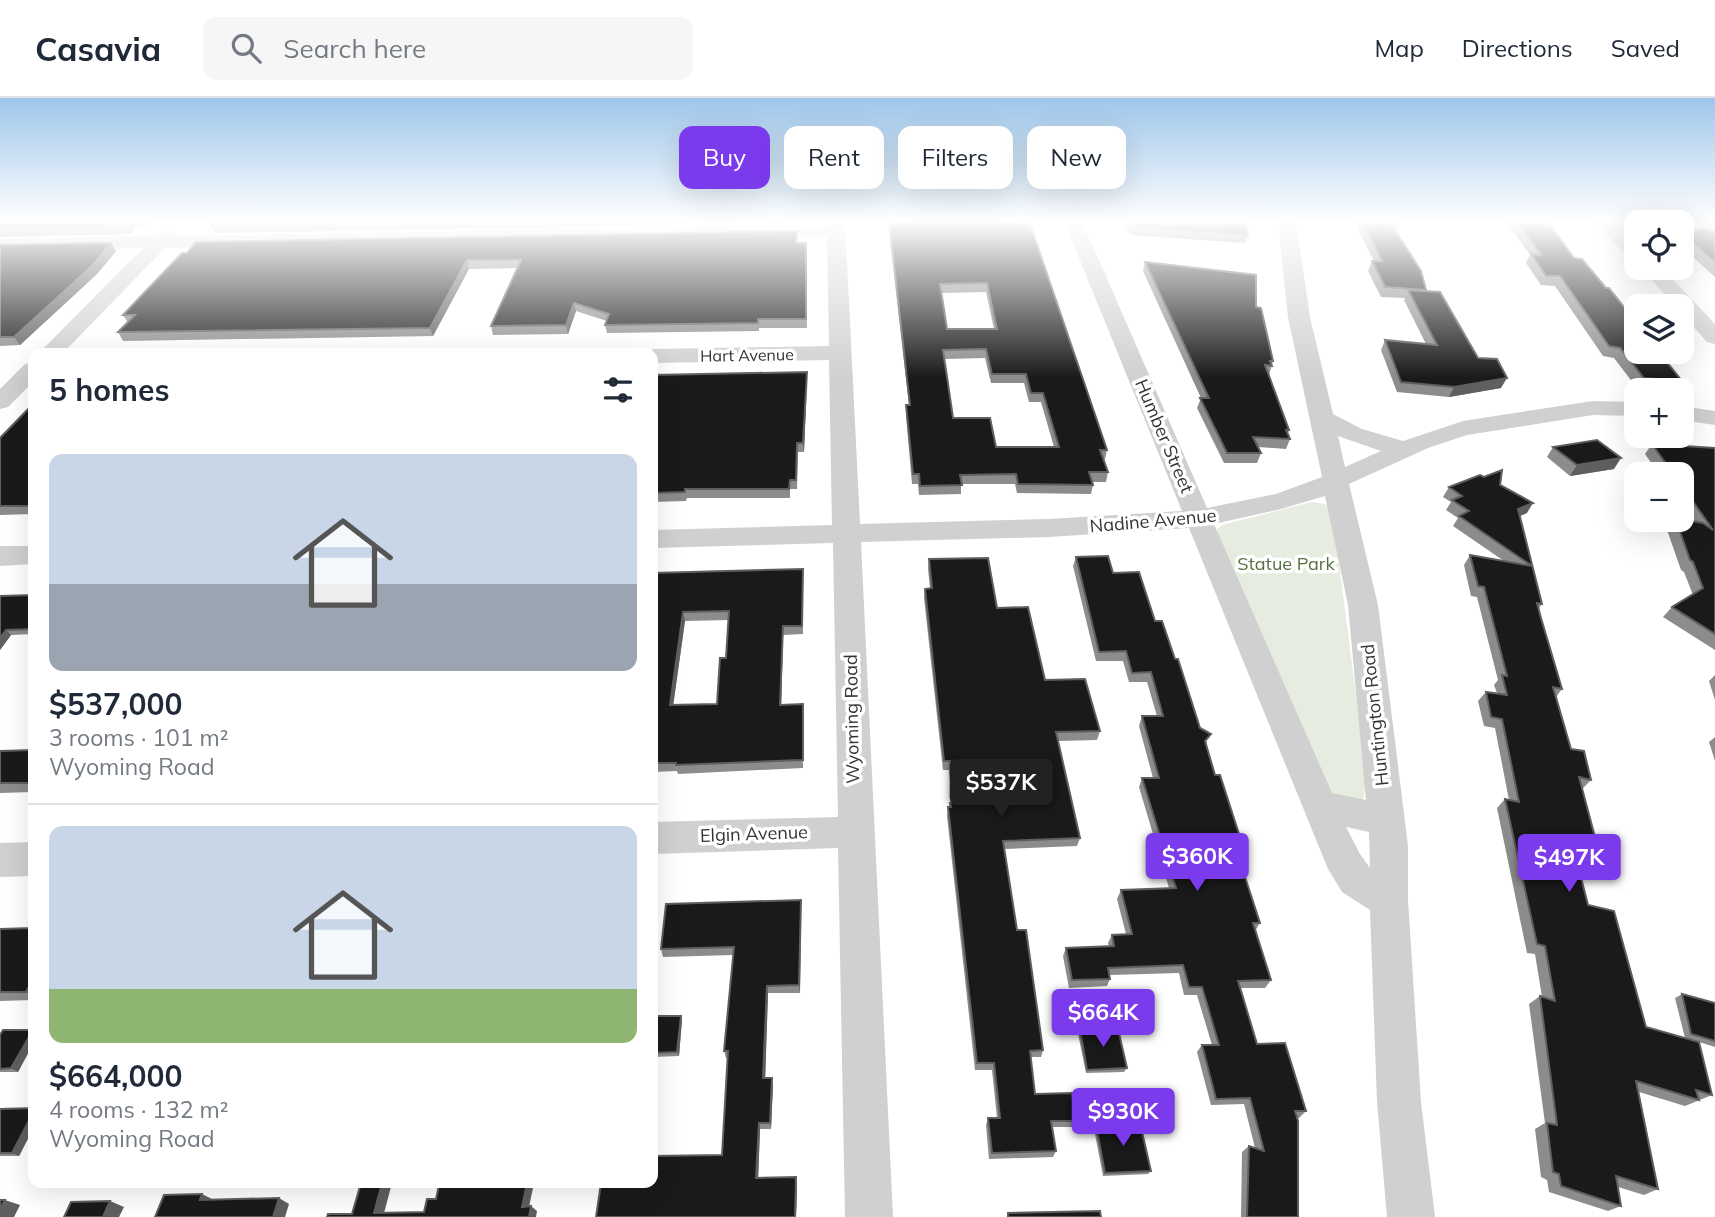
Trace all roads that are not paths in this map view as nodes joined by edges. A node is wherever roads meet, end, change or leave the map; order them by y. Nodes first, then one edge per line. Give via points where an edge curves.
1 (129, 273) edge
2 (838, 273) edge
3 (1095, 273) edge
4 (1294, 273) edge
5 (1662, 280) edge
6 (1715, 337) edge
7 (55, 348) edge
8 (841, 353) junction
9 (658, 356) edge
10 (28, 369) edge
11 (0, 370) edge
12 (28, 374) edge
13 (0, 402) edge
14 (1624, 409) edge
15 (1694, 415) edge
16 (1715, 418) edge
17 (1324, 419) junction
18 (1405, 449) junction
19 (1335, 480) junction
20 (1199, 519) junction
21 (847, 535) junction
22 (658, 539) edge
23 (28, 555) edge
24 (0, 556) edge
25 (1319, 806) junction
26 (1386, 820) junction
27 (854, 831) junction
28 (658, 838) edge
29 (28, 859) edge
30 (0, 860) edge
31 (1389, 900) junction
32 (869, 1217) edge
33 (1411, 1217) edge

1 - 7 street
2 - 8 street, Wyoming Road
3 - 20 street, Humber Street
4 - 17 street, Huntington Road via 1299,317
5 - 6 street
8 - 9 street, Hart Avenue
8 - 21 street, Wyoming Road
10 - 11 street
12 - 13 street
14 - 18 street, Nadine Avenue via 1532,415 1463,428
15 - 16 street
17 - 18 street via 1373,442
17 - 19 street, Huntington Road
18 - 19 street, Nadine Avenue
19 - 20 street, Nadine Avenue via 1281,501
19 - 26 street, Huntington Road via 1363,605
20 - 21 street, Nadine Avenue
20 - 25 street, Humber Street
21 - 22 street, Nadine Avenue
21 - 27 street, Wyoming Road
23 - 24 street
25 - 26 street
25 - 31 street, Humber Street via 1352,877
26 - 31 street, Huntington Road
27 - 28 street, Elgin Avenue
27 - 32 street, Wyoming Road
29 - 30 street
31 - 33 street, Huntington Road via 1399,1102

